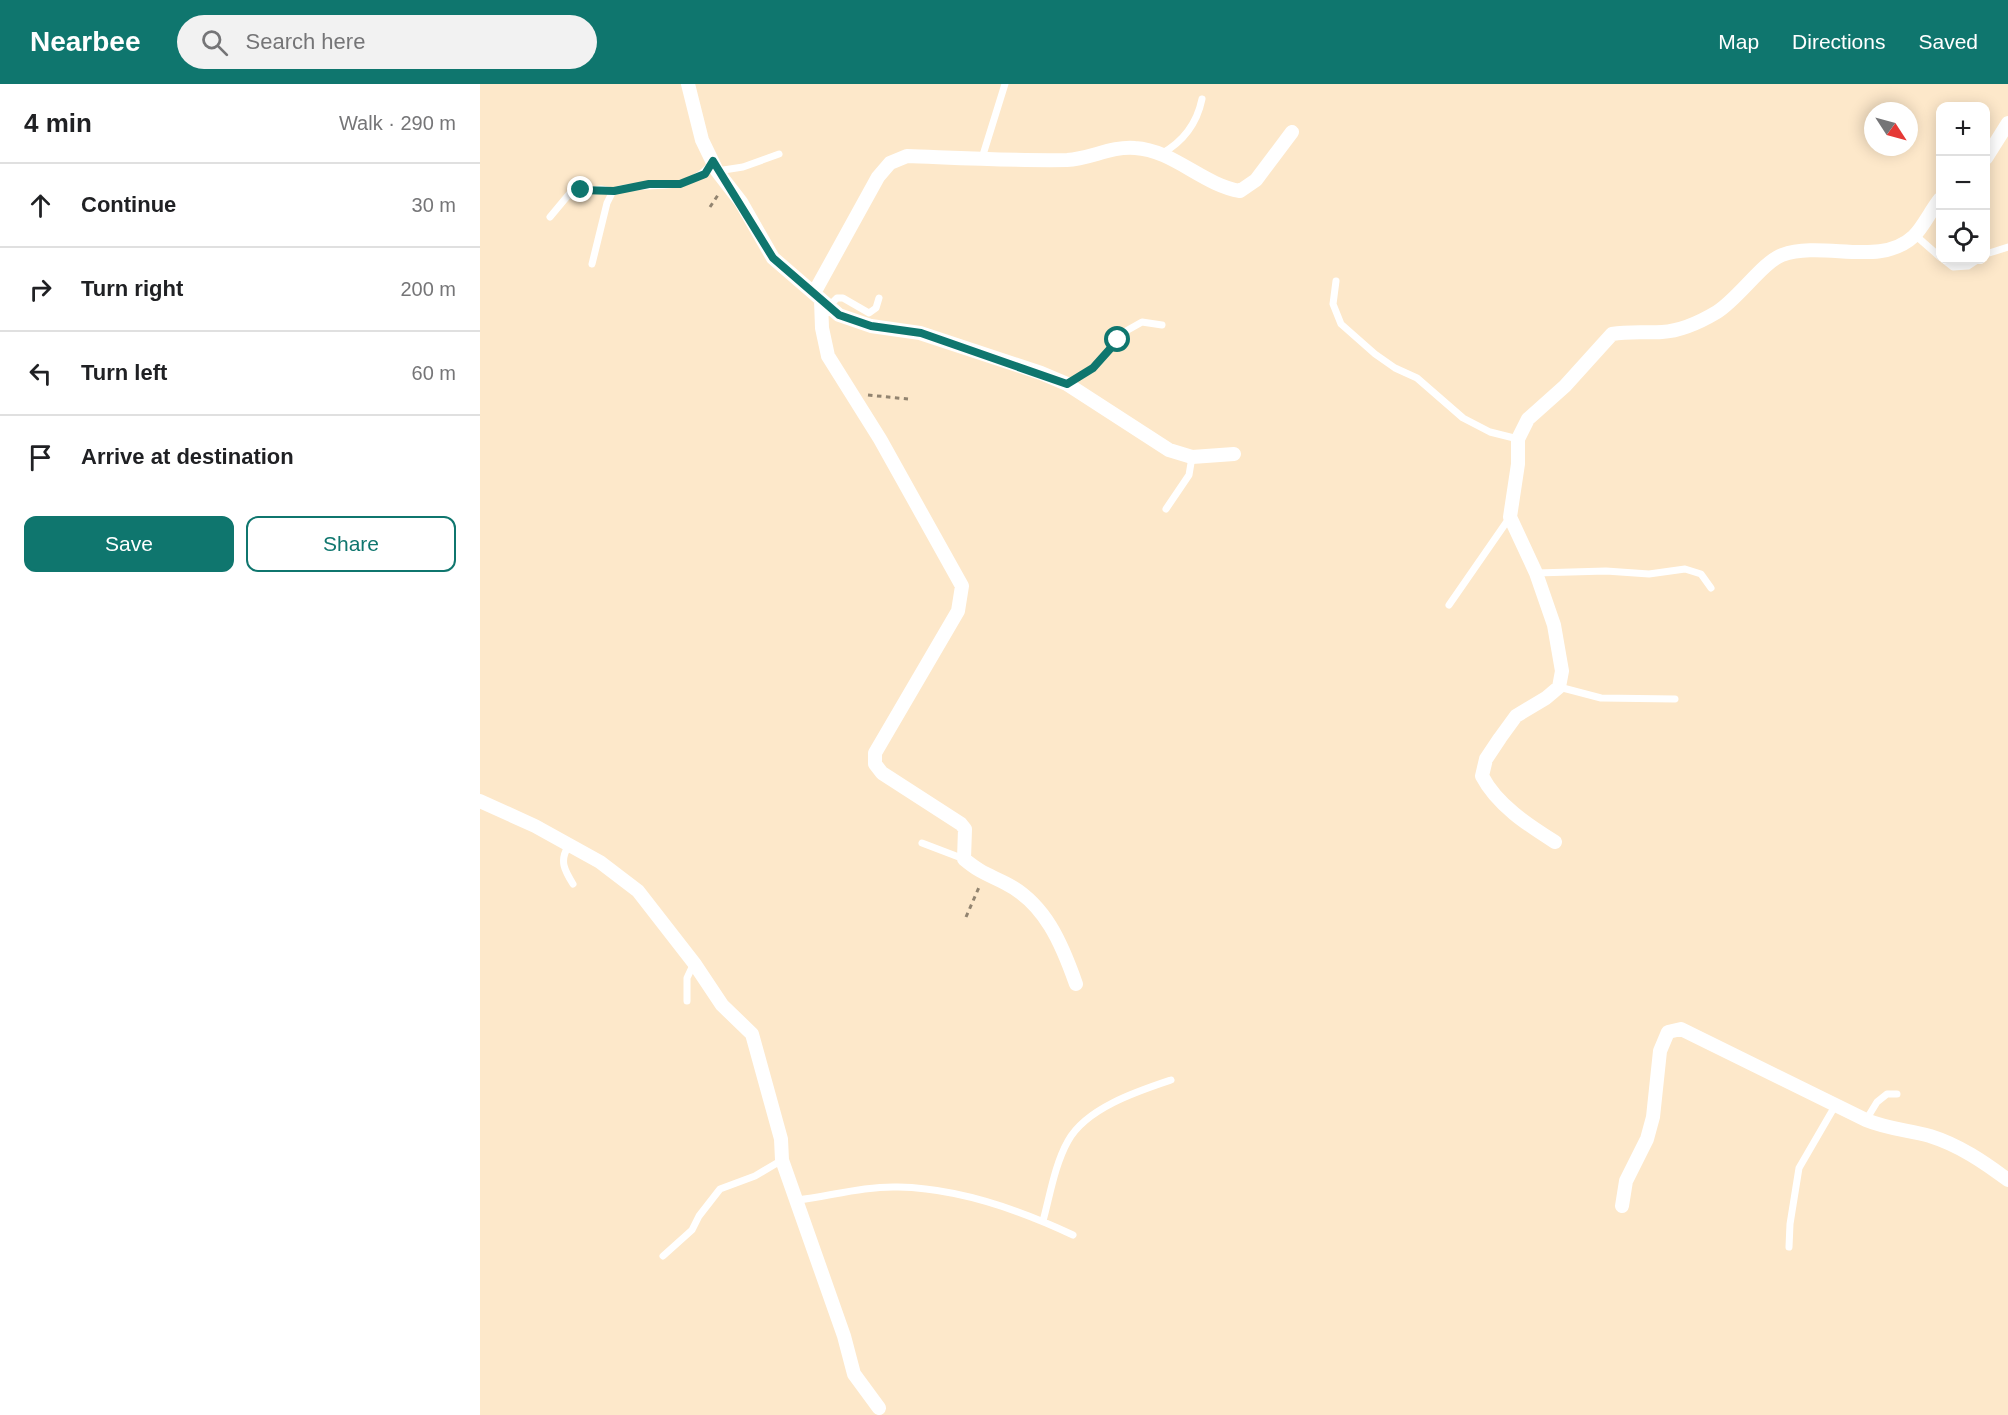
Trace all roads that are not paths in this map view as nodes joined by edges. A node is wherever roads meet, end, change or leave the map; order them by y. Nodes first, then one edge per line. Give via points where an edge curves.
1 (688, 84) edge
2 (1005, 84) edge
3 (1202, 99) dead end
4 (2008, 123) edge
5 (1292, 132) dead end
6 (779, 154) dead end
7 (1159, 155) junction
8 (1987, 156) edge
9 (982, 158) junction
10 (715, 166) junction
11 (614, 191) junction
12 (1936, 206) edge
13 (550, 217) dead end
14 (1916, 235) junction
15 (2008, 247) edge
16 (1936, 253) edge
17 (1990, 253) edge
18 (592, 264) dead end
19 (1949, 264) edge
20 (1971, 264) edge
21 (1336, 281) dead end
22 (879, 298) dead end
23 (821, 300) junction
24 (1162, 325) dead end
25 (1067, 384) junction
26 (1518, 439) junction
27 (1234, 454) dead end
28 (1192, 458) junction
29 (1166, 508) dead end
30 (1510, 517) junction
31 (1536, 573) junction
32 (1711, 588) dead end
33 (1449, 605) dead end
34 (1559, 687) junction
35 (1675, 699) dead end
36 (480, 801) edge
37 (1555, 842) dead end
38 (921, 843) dead end
39 (568, 847) junction
40 (964, 859) junction
41 (573, 884) dead end
42 (694, 963) junction
43 (1076, 984) dead end
44 (687, 1001) dead end
45 (1171, 1080) dead end
46 (1897, 1094) dead end
47 (1835, 1106) junction
48 (1866, 1120) junction
49 (782, 1160) junction
50 (2008, 1180) edge
51 (798, 1200) junction
52 (1622, 1206) dead end
53 (1042, 1221) junction
54 (1073, 1235) dead end
55 (1789, 1247) dead end
56 (663, 1256) dead end
57 (879, 1408) dead end

1 - 10 street via 702,140
2 - 9 lane
3 - 7 lane via 1188,132
4 - 8 street
5 - 7 street via 1256,180 1240,191 1225,189
6 - 10 lane via 743,166
7 - 9 street via 1136,148 1070,160
9 - 23 street via 907,156 890,163 878,177
10 - 11 lane via 693,181
10 - 23 street via 773,258
11 - 13 lane via 570,193
11 - 18 lane via 607,203
12 - 14 street
14 - 16 lane
14 - 26 street via 1900,246 1869,253 1833,249 1780,256 1735,298 1695,323 1665,332 1612,334 1571,380 1528,419
15 - 17 lane
19 - 20 lane
21 - 26 lane via 1333,304 1341,324 1375,354 1417,378 1463,418 1490,432
22 - 23 lane via 876,308 869,313 843,298
23 - 25 street via 839,315 871,326 921,333
23 - 40 street via 828,356 880,439 962,586 958,611 875,753 875,764 882,773 961,824 965,829
24 - 25 lane via 1142,322 1126,331 1093,368
25 - 28 street via 1169,450
26 - 30 street
27 - 28 street
28 - 29 lane via 1189,475
30 - 31 street
30 - 33 lane
31 - 32 lane via 1649,574 1685,569 1701,574
31 - 34 street via 1554,625 1562,671
34 - 35 lane via 1601,698
34 - 37 street via 1516,716 1485,759 1482,776 1489,790 1510,810
36 - 39 street via 535,826
38 - 40 lane
39 - 41 lane via 563,855 564,866
39 - 42 street via 600,862 638,891
40 - 43 street via 1037,907 1049,921
42 - 44 lane via 687,978
42 - 49 street via 722,1005 752,1034 781,1139
45 - 53 lane via 1125,1096 1088,1119 1069,1139
46 - 48 lane via 1887,1094 1877,1102
47 - 48 street
47 - 52 street via 1693,1033 1681,1029 1668,1032 1660,1051 1653,1117 1626,1182
47 - 55 lane via 1799,1168
48 - 50 street via 1958,1147
49 - 51 street
49 - 56 lane via 756,1176 720,1189 692,1230
51 - 53 lane via 896,1187 942,1190
51 - 57 street via 854,1374
53 - 54 lane

